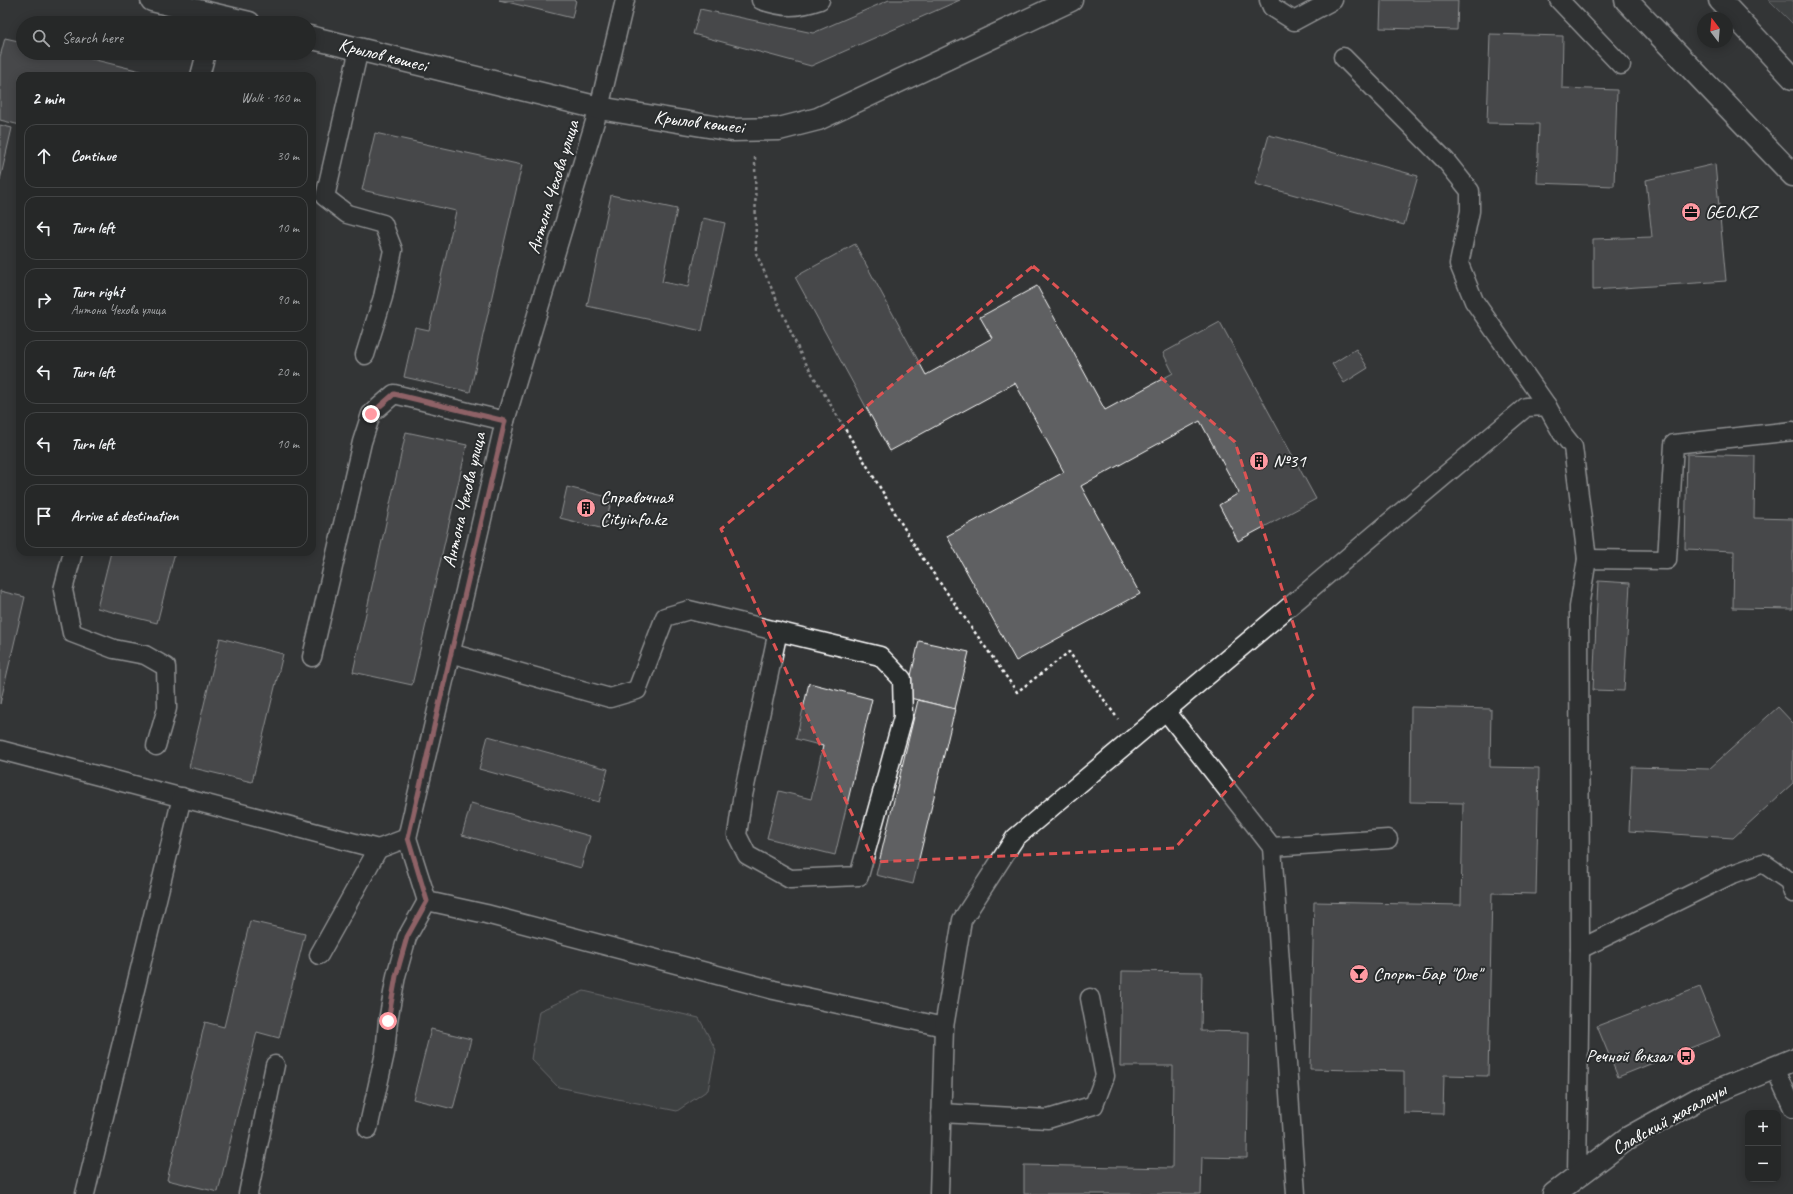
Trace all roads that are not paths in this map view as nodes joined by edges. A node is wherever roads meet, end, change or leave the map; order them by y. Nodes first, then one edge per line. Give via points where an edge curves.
1 (152, 0) edge
2 (624, 0) edge
3 (761, 0) edge
4 (820, 0) edge
5 (1070, 0) edge
6 (1269, 0) edge
7 (1333, 0) edge
8 (1559, 0) edge
9 (1626, 0) edge
10 (1720, 0) edge
11 (205, 16) edge
12 (316, 39) edge
13 (359, 49) junction
14 (1343, 57) dead end
15 (204, 60) edge
16 (1621, 65) dead end
17 (201, 72) edge
18 (1793, 78) edge
19 (599, 108) junction
20 (1793, 175) edge
21 (365, 355) dead end
22 (1547, 406) junction
23 (505, 421) junction
24 (1793, 431) edge
25 (72, 556) edge
26 (1587, 559) junction
27 (778, 631) junction
28 (450, 653) junction
29 (312, 658) dead end
30 (1166, 711) junction
31 (156, 746) dead end
32 (0, 750) edge
33 (182, 797) junction
34 (408, 838) junction
35 (1388, 839) dead end
36 (1272, 847) junction
37 (378, 849) junction
38 (1793, 893) edge
39 (427, 901) junction
40 (1580, 949) junction
41 (319, 955) dead end
42 (1090, 998) dead end
43 (944, 1027) junction
44 (1783, 1063) edge
45 (275, 1065) dead end
46 (1793, 1108) edge
47 (941, 1113) junction
48 (368, 1129) dead end
49 (1577, 1177) junction
50 (85, 1194) edge
51 (248, 1194) edge
52 (939, 1194) edge
53 (1296, 1194) edge
54 (1554, 1194) edge

1 - 11 main road
2 - 19 lane, Антона Чехова улица
3 - 4 lane via 784,6 801,6
5 - 19 main road, Крылов көшесі via 818,119 779,129 732,130
6 - 7 lane via 1272,7 1294,21
8 - 16 lane
9 - 20 main road
10 - 18 main road
12 - 13 main road, Крылов көшесі
13 - 19 main road, Крылов көшесі
13 - 21 lane via 325,197 347,214 383,224 394,250
14 - 22 lane via 1446,161 1470,190 1470,211 1459,264 1474,301
15 - 17 lane
19 - 23 lane, Антона Чехова улица
22 - 26 lane via 1573,447
22 - 30 lane via 1526,407
23 - 28 lane, Антона Чехова улица
23 - 29 lane via 394,394 371,414 362,442
24 - 26 lane via 1674,444 1667,560
25 - 31 lane via 63,590 72,633 114,649 145,655 166,666 167,708
26 - 40 lane via 1579,607
27 - 27 lane via 880,656 902,679 903,717 859,876 790,879 747,855 737,835
27 - 28 lane via 689,610 665,617 637,690 610,698
28 - 34 lane, Антона Чехова улица
30 - 36 lane
30 - 43 lane via 1015,838 962,920
32 - 33 lane
33 - 37 lane
33 - 50 lane
34 - 37 lane
34 - 39 lane
35 - 36 lane
36 - 53 lane
37 - 41 lane
38 - 40 lane via 1789,881 1763,863 1730,874
39 - 43 lane via 486,914 774,990
39 - 48 lane via 407,937 403,950
40 - 49 lane
42 - 47 lane via 1105,1076 1094,1105 1048,1119
43 - 47 lane
44 - 46 lane
44 - 49 main road, Славский жағалауы via 1700,1098 1628,1138
45 - 51 lane
47 - 52 lane
49 - 54 main road, Славский жағалауы

